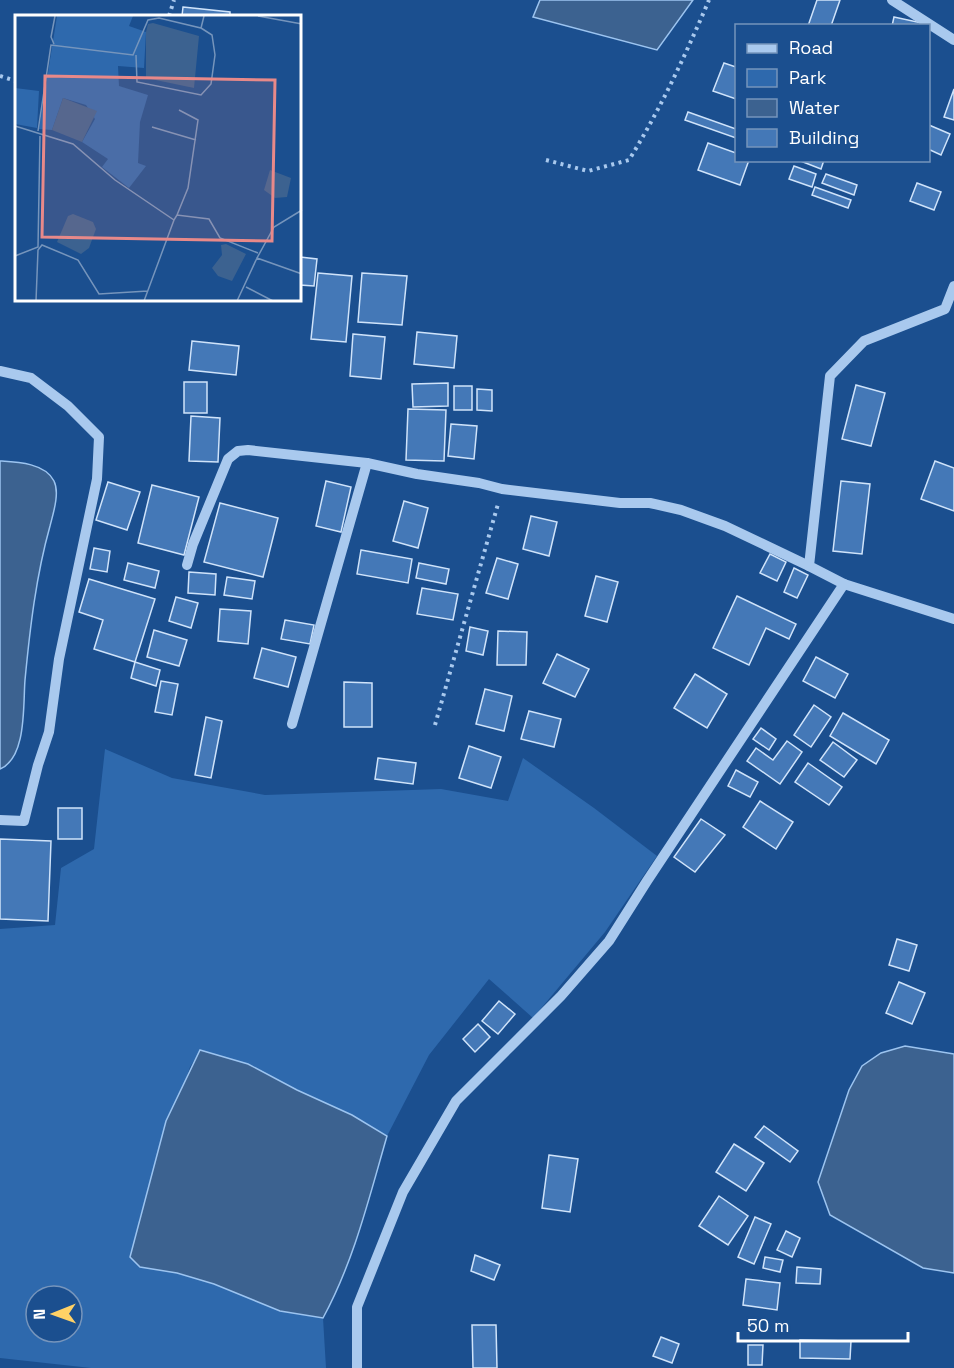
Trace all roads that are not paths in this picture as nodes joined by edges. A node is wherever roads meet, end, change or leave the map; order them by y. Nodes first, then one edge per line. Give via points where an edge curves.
1 (892, 0) edge
2 (929, 24) edge
3 (930, 25) edge
4 (954, 40) edge
5 (954, 286) edge
6 (0, 370) edge
7 (367, 463) junction
8 (187, 565) dead end
9 (809, 566) junction
10 (843, 584) junction
11 (954, 619) edge
12 (292, 724) dead end
13 (0, 820) edge
14 (357, 1368) edge

1 - 2 street
3 - 4 street
5 - 9 street via 945,309 864,341 830,376
6 - 13 street via 31,378 99,436 97,479 59,659 49,732 24,820
7 - 8 street via 238,451 228,459 220,476
7 - 9 street via 502,489 650,503 681,510
7 - 12 street
9 - 10 street
10 - 11 street
10 - 14 street via 609,941 561,996 456,1101 403,1191 357,1307

